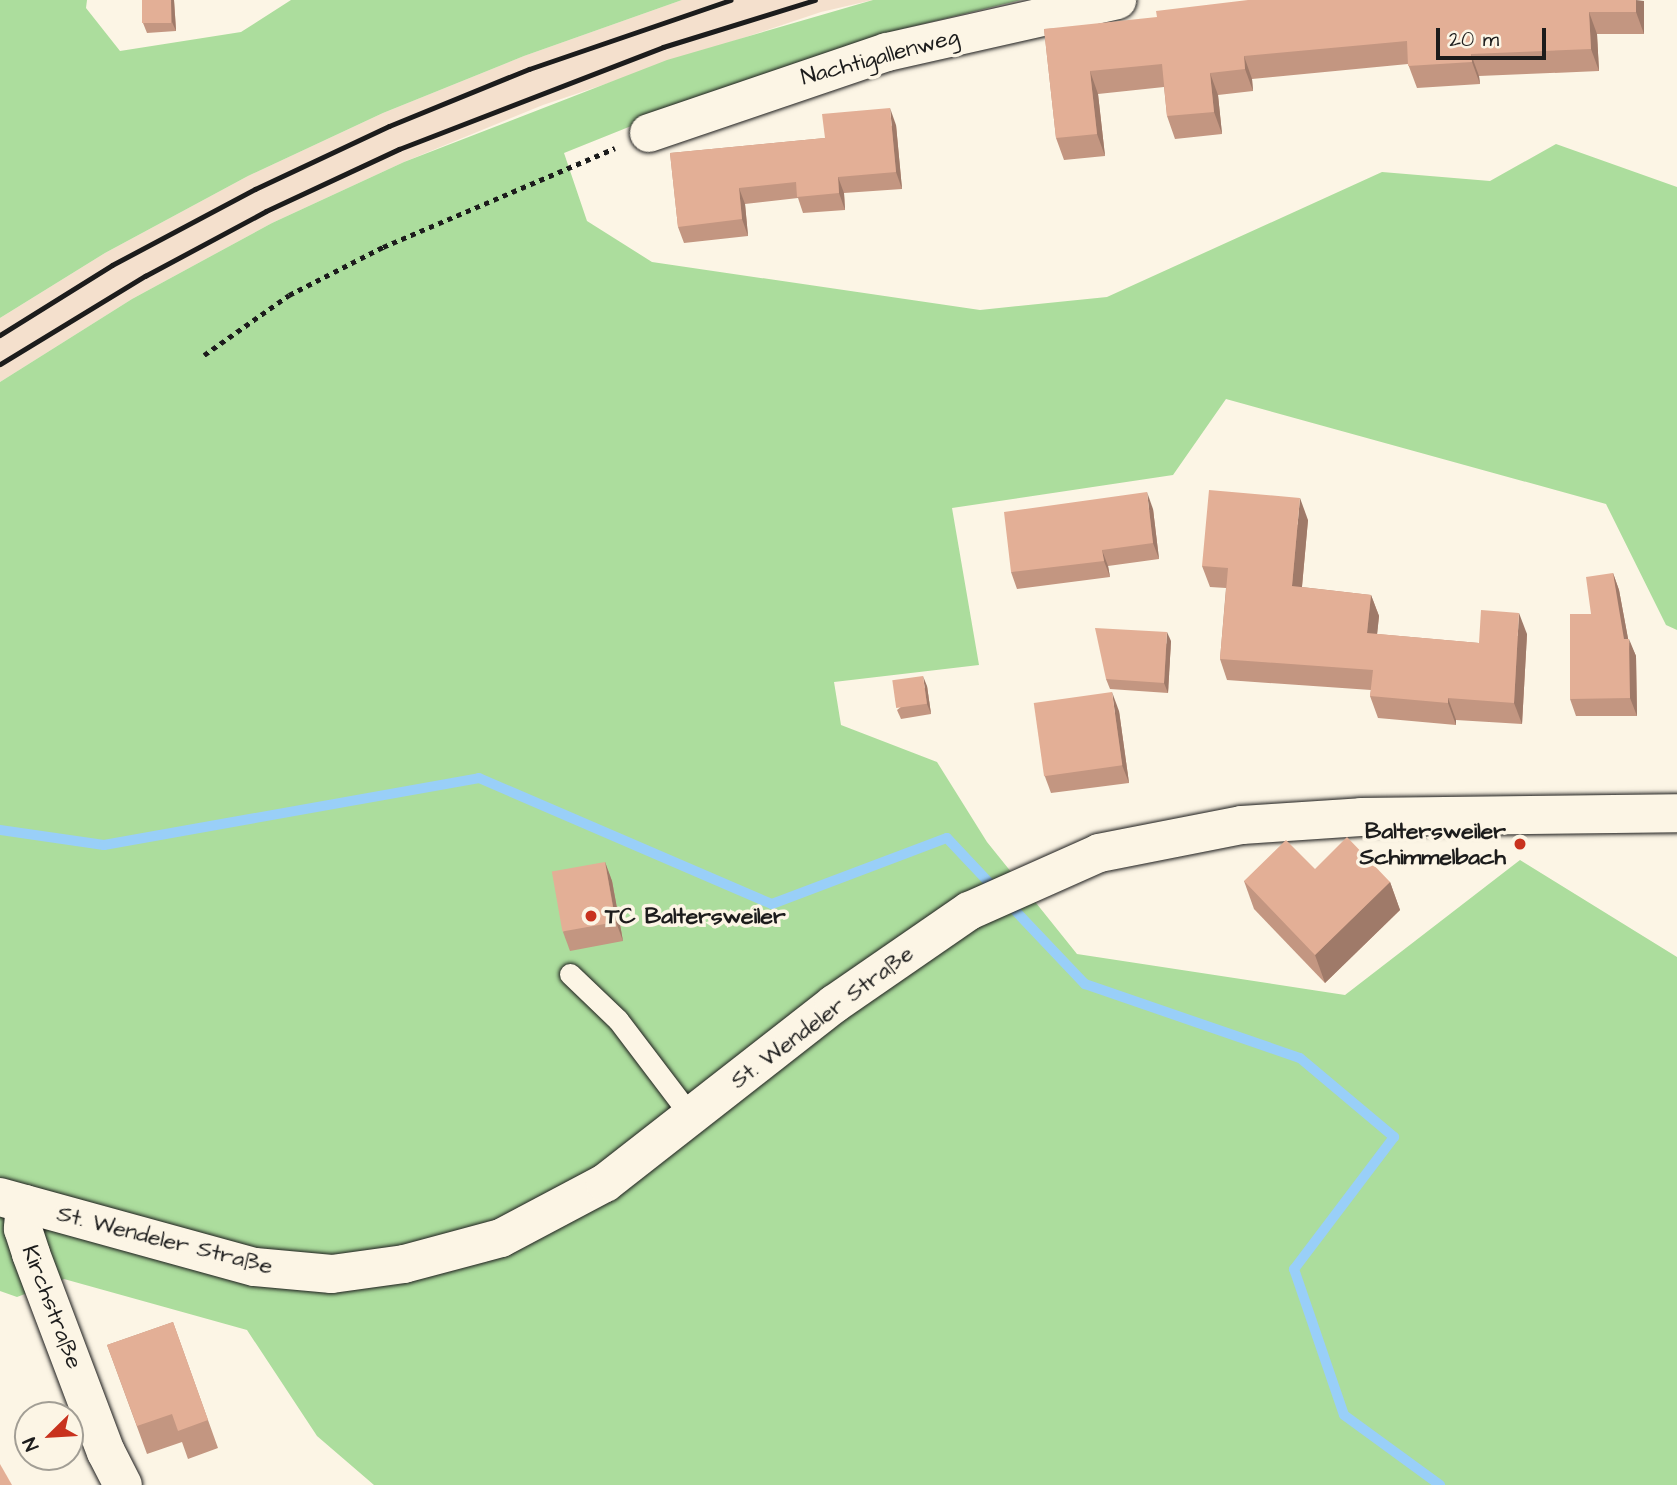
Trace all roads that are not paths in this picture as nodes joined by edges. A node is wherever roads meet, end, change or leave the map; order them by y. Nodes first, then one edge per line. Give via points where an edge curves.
1 (1117, 0) edge
2 (649, 133) road end
3 (1677, 813) edge
4 (570, 974) dead end
5 (691, 1116) junction
6 (13, 1201) edge
7 (123, 1485) edge

1 - 2 main road, Nachtigallenweg via 887,52
3 - 5 main road, St. Wendeler Straße via 1361,817 1242,825 1099,853 969,911 834,1004
4 - 5 lane via 618,1020
5 - 6 main road, St. Wendeler Straße via 605,1183 501,1238 404,1264 332,1274 254,1267
6 - 7 main road, Kirchstraße via 106,1452

